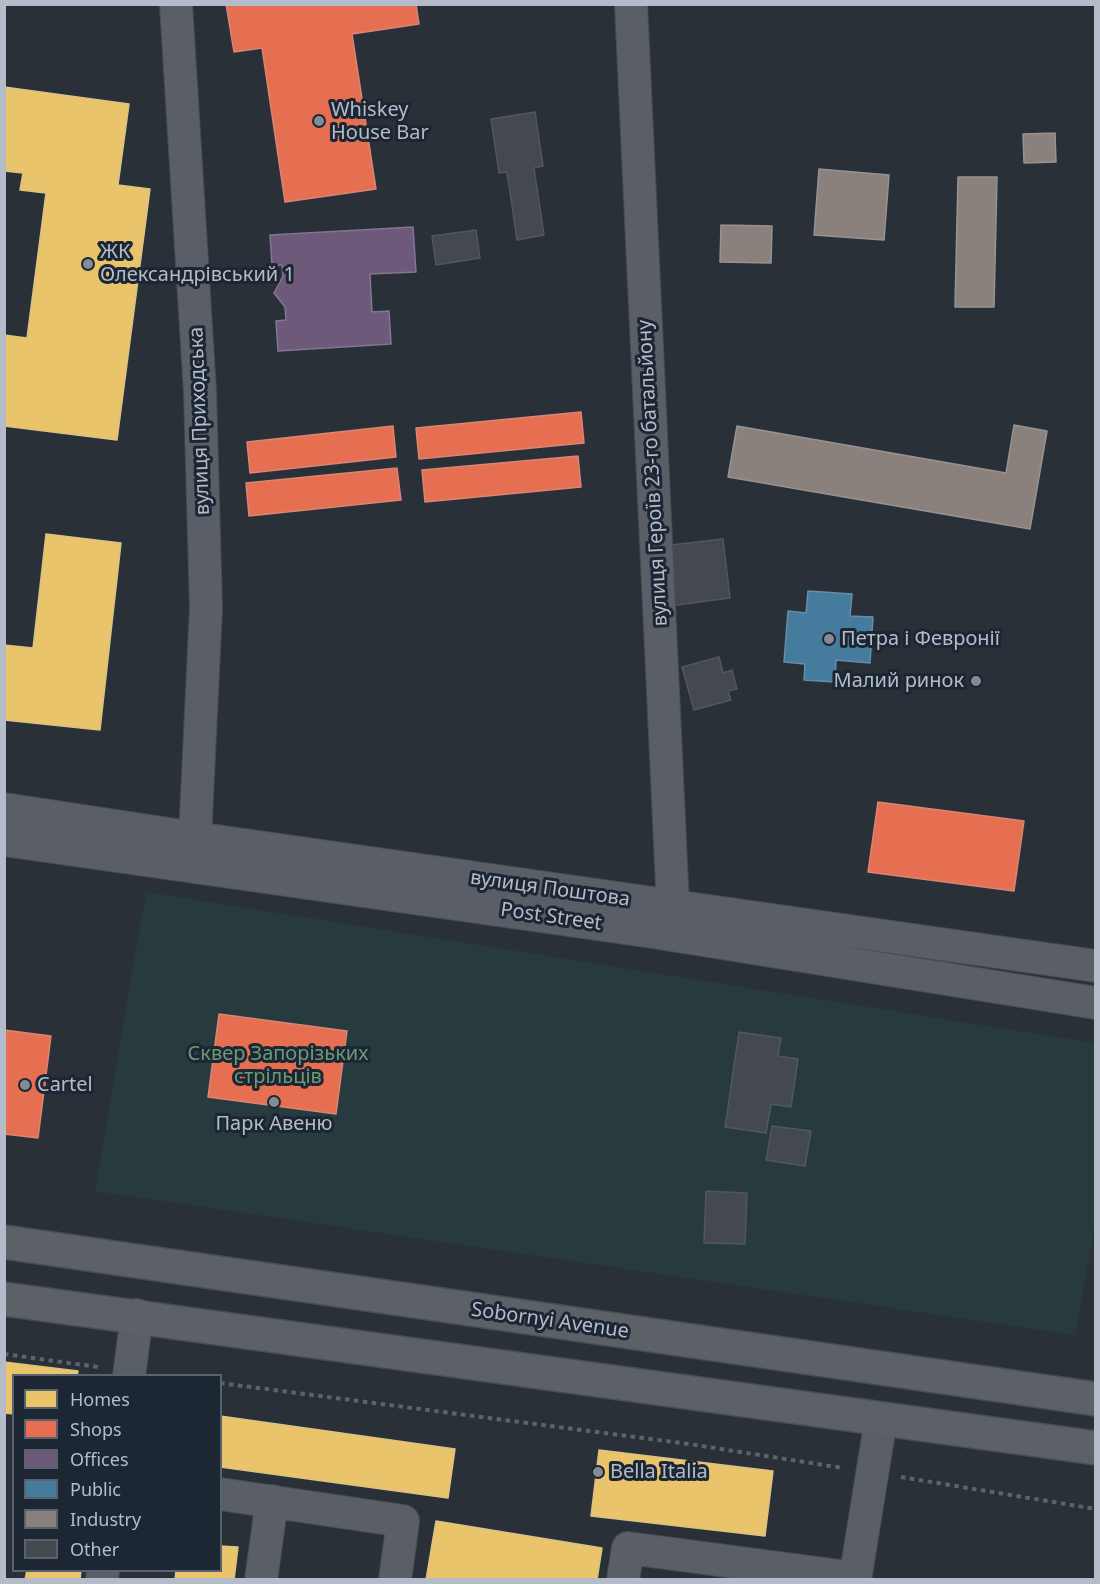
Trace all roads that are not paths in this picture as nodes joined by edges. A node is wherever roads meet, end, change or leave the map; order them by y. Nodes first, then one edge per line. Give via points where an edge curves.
1 (176, 4) edge
2 (631, 4) edge
3 (4, 809) edge
4 (195, 838) junction
5 (4, 840) edge
6 (673, 906) junction
7 (653, 932) junction
8 (1095, 966) edge
9 (1095, 1003) edge
10 (4, 1242) edge
11 (4, 1299) edge
12 (137, 1315) junction
13 (129, 1373) edge
14 (1095, 1399) edge
15 (881, 1419) junction
16 (1095, 1448) edge
17 (222, 1494) edge
18 (272, 1501) junction
19 (855, 1579) edge
20 (261, 1580) edge
21 (395, 1580) edge
22 (623, 1580) edge

1 - 4 street, вулиця Приходська via 200,392 206,608
2 - 6 street, вулиця Героїв 23-го батальйону
3 - 4 street, вулиця Поштова
4 - 6 street, вулиця Поштова
5 - 7 street, Post Street
6 - 7 street via 653,920
6 - 8 street, вулиця Поштова
7 - 9 street, Post Street
10 - 14 main road, Sobornyi Avenue
11 - 12 main road
12 - 13 street
12 - 15 main road
15 - 16 main road
15 - 19 street
17 - 18 street
18 - 20 street
18 - 21 street via 403,1521
19 - 22 street via 628,1548

